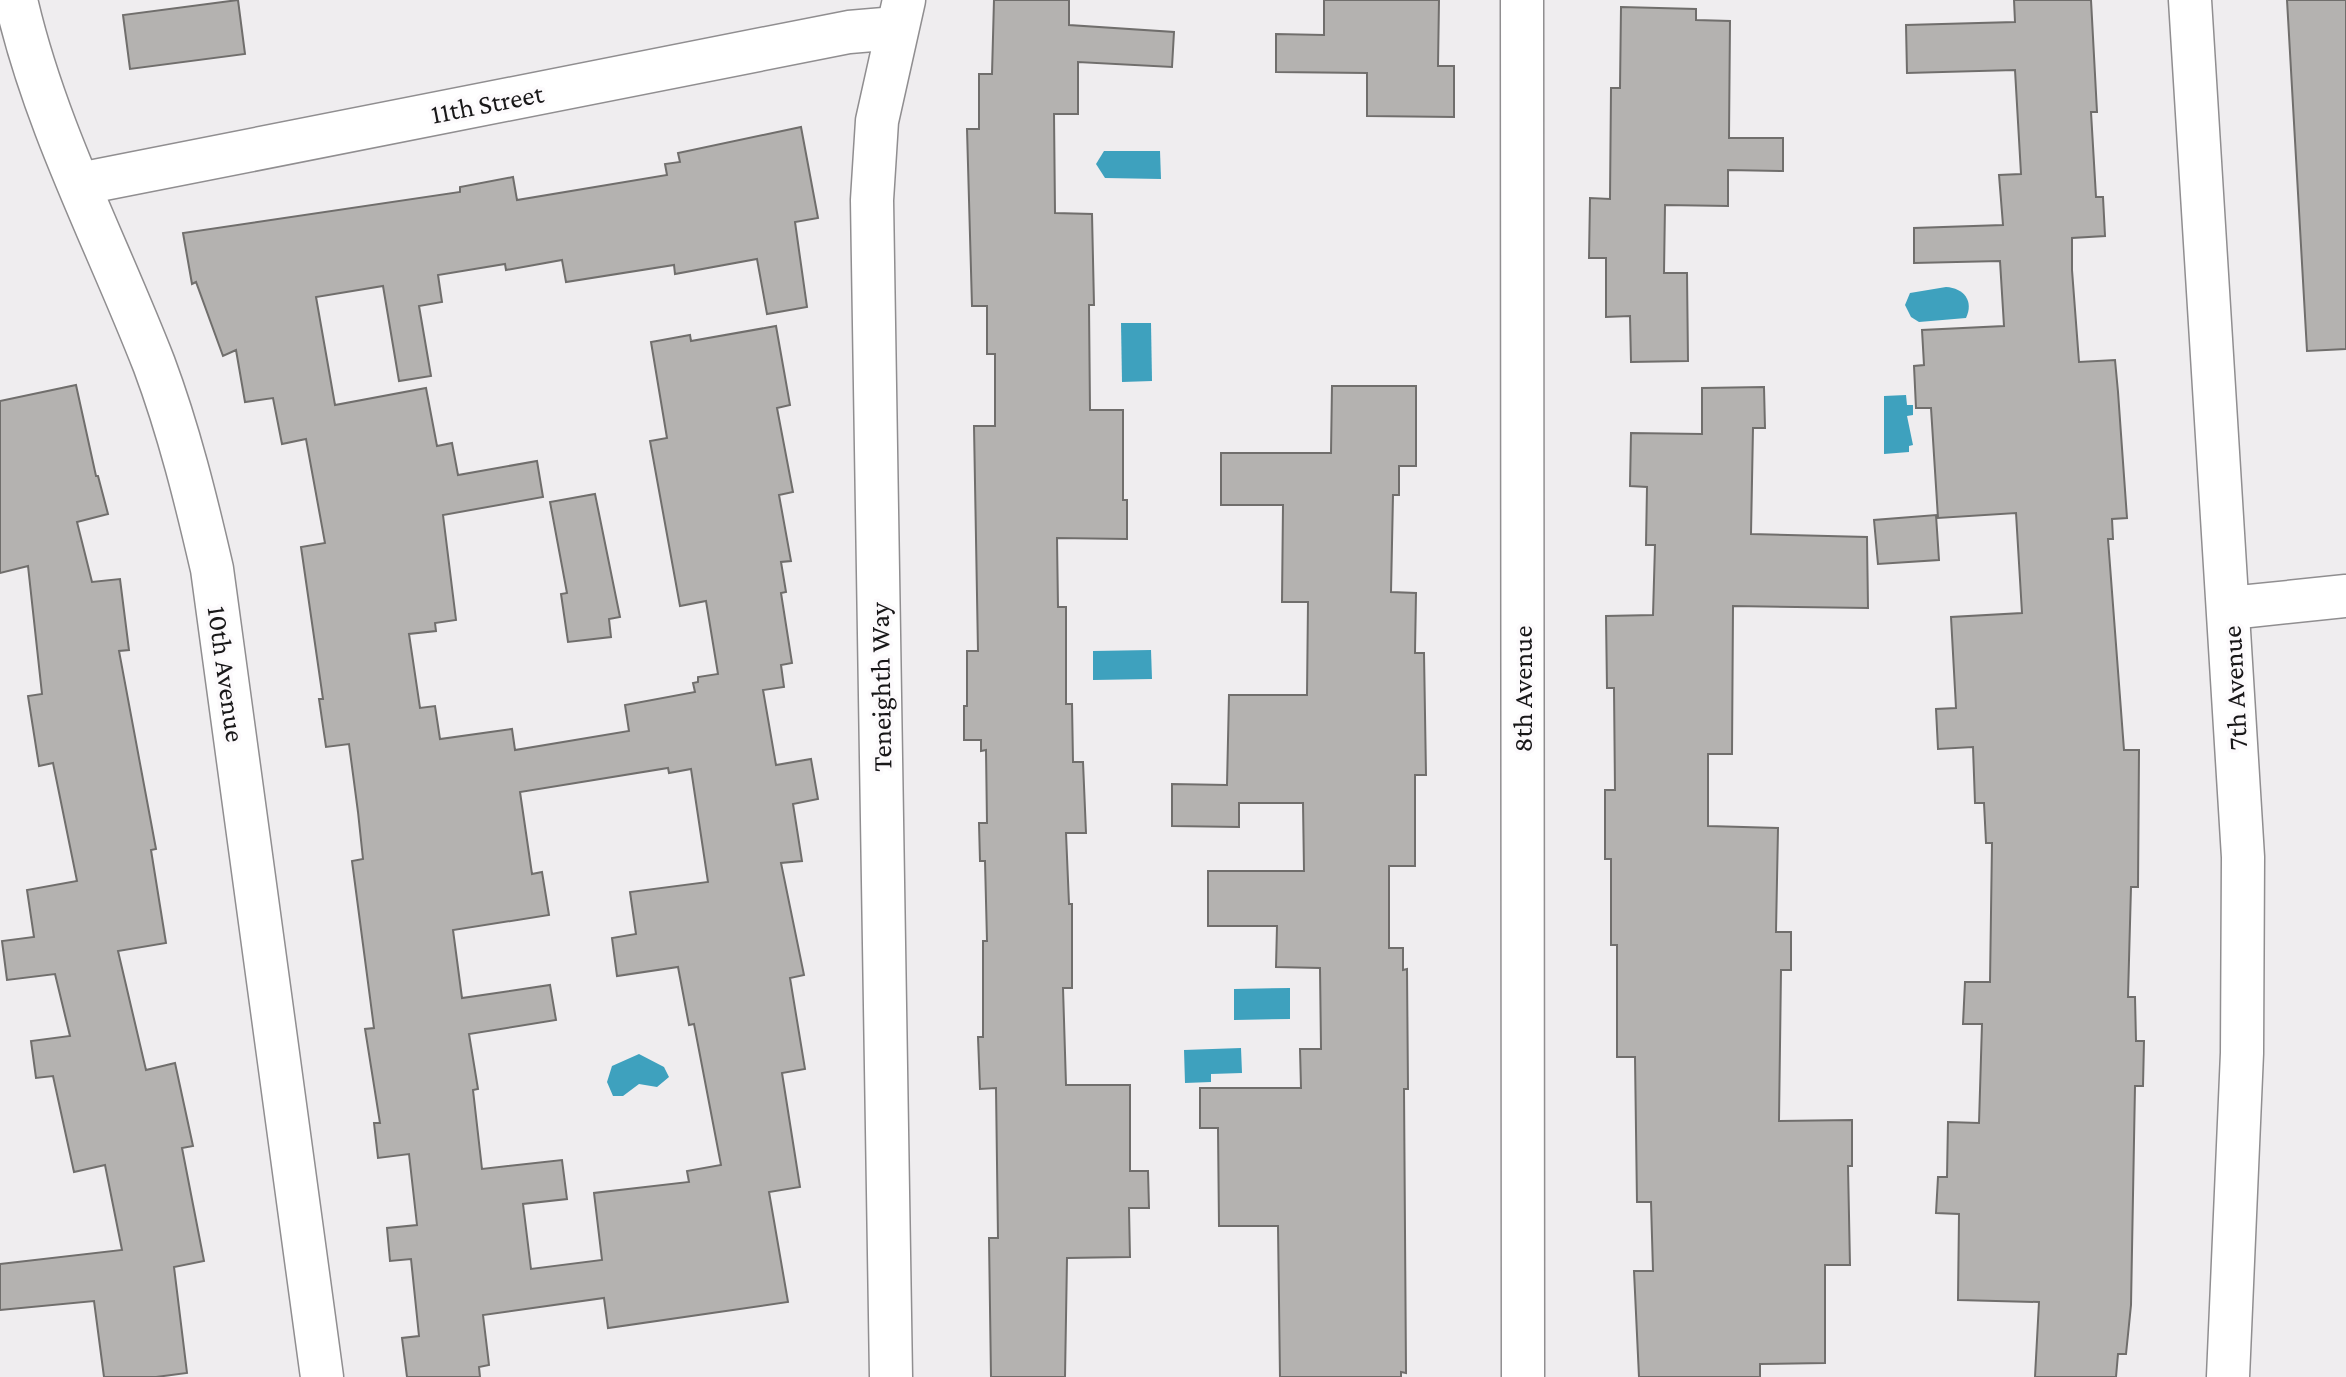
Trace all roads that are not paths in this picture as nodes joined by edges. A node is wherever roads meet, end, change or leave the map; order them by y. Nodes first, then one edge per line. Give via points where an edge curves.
1 (16, 0) edge
2 (1522, 0) edge
3 (2190, 0) edge
4 (900, 14) edge
5 (79, 184) junction
6 (2346, 596) edge
7 (2230, 608) junction
8 (322, 1377) edge
9 (891, 1377) edge
10 (1523, 1377) edge
11 (2228, 1377) edge

1 - 5 street, 10th Avenue via 31,64
2 - 10 street, 8th Avenue
3 - 7 street, 7th Avenue
4 - 5 street, 11th Street via 849,32
4 - 9 street, Teneighth Way via 877,121 872,200
5 - 8 street, 10th Avenue via 154,365 188,466 212,569
6 - 7 street
7 - 11 street, 7th Avenue via 2243,857 2242,1053

